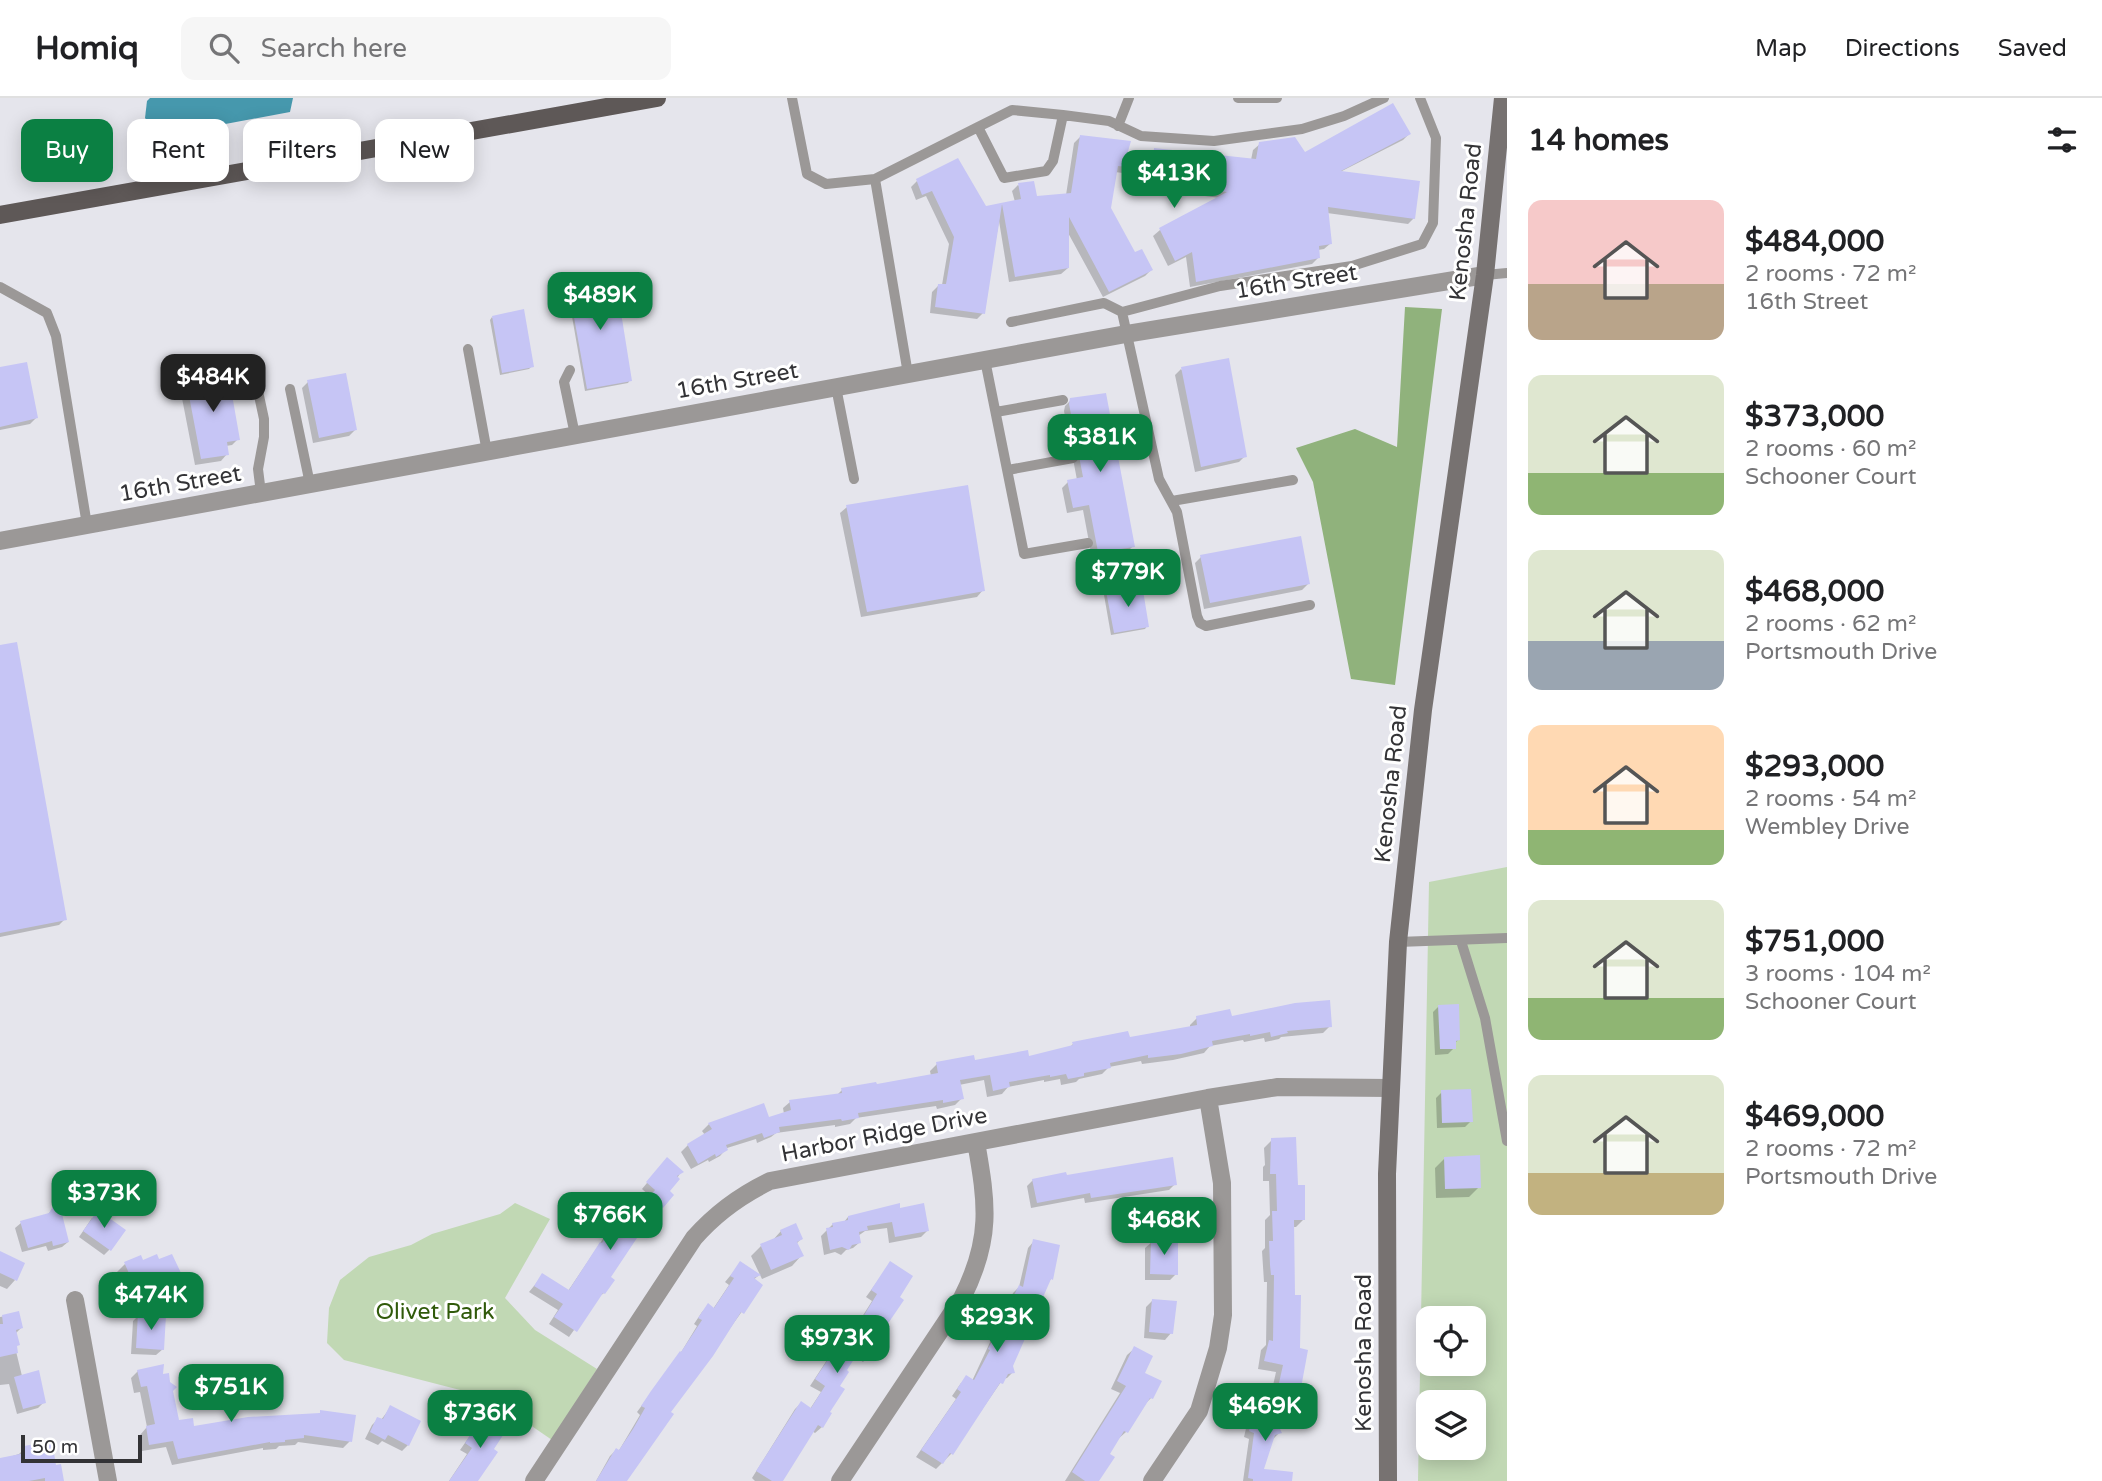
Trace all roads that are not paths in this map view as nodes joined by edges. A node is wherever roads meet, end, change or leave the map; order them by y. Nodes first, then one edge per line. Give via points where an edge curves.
1 (657, 98) edge
2 (792, 98) edge
3 (1129, 98) edge
4 (1238, 98) edge
5 (1277, 98) edge
6 (1384, 98) edge
7 (1420, 98) edge
8 (1503, 98) edge
9 (1062, 115) junction
10 (1118, 126) junction
11 (978, 127) junction
12 (874, 179) junction
13 (0, 215) edge
14 (1507, 273) edge
15 (1485, 275) junction
16 (0, 287) edge
17 (1122, 312) junction
18 (1012, 322) dead end
19 (1126, 334) junction
20 (468, 349) dead end
21 (985, 359) junction
22 (570, 370) dead end
23 (908, 374) junction
24 (255, 377) dead end
25 (836, 387) junction
26 (290, 389) dead end
27 (1063, 400) dead end
28 (996, 412) junction
29 (575, 435) junction
30 (487, 452) junction
31 (1073, 458) dead end
32 (1008, 470) junction
33 (855, 480) dead end
34 (1293, 480) dead end
35 (310, 484) junction
36 (261, 493) junction
37 (1172, 501) junction
38 (87, 525) junction
39 (0, 541) edge
40 (1088, 543) dead end
41 (1310, 605) dead end
42 (1507, 938) edge
43 (1461, 940) junction
44 (1398, 942) junction
45 (1390, 1088) junction
46 (1208, 1098) junction
47 (1507, 1141) edge
48 (976, 1142) junction
49 (75, 1300) dead end
50 (108, 1481) edge
51 (534, 1481) edge
52 (840, 1481) edge
53 (1152, 1481) edge
54 (1388, 1481) edge

1 - 13 main road
2 - 12 lane via 807,174 826,184
3 - 10 lane
4 - 5 lane
6 - 10 lane via 1303,129 1214,141 1141,135
7 - 17 lane via 1436,138 1433,223 1422,244 1352,265 1220,286
8 - 15 street, Kenosha Road
9 - 10 lane
9 - 11 lane via 1012,110
9 - 11 lane via 1053,161 1046,171 1004,178
11 - 12 lane
12 - 23 lane
14 - 15 lane
15 - 19 street, 16th Street
15 - 44 street, Kenosha Road via 1423,710
16 - 38 lane via 47,313 57,336
17 - 18 lane via 1104,303
17 - 19 lane
19 - 21 street, 16th Street
19 - 37 lane via 1159,479
20 - 30 lane
21 - 23 street, 16th Street
21 - 28 lane
22 - 29 lane via 564,382
23 - 25 street, 16th Street
24 - 36 lane via 264,419 258,469
25 - 29 street, 16th Street
25 - 33 lane
26 - 35 lane
27 - 28 lane
28 - 32 lane
29 - 30 street, 16th Street
30 - 35 street, 16th Street
31 - 32 lane
32 - 40 lane via 1024,554
34 - 37 lane
35 - 36 street, 16th Street
36 - 38 street, 16th Street
37 - 41 lane via 1200,623 1206,626
38 - 39 street, 16th Street
42 - 43 lane
43 - 44 lane
43 - 47 lane via 1485,1018
44 - 45 street, Kenosha Road
45 - 46 street, Harbor Ridge Drive via 1278,1087
45 - 54 street, Kenosha Road
46 - 48 street, Harbor Ridge Drive
46 - 53 street via 1222,1183 1219,1348 1199,1411
48 - 51 street, Harbor Ridge Drive via 770,1181 748,1191 694,1238
48 - 52 street via 985,1192 985,1227 972,1278
49 - 50 street

